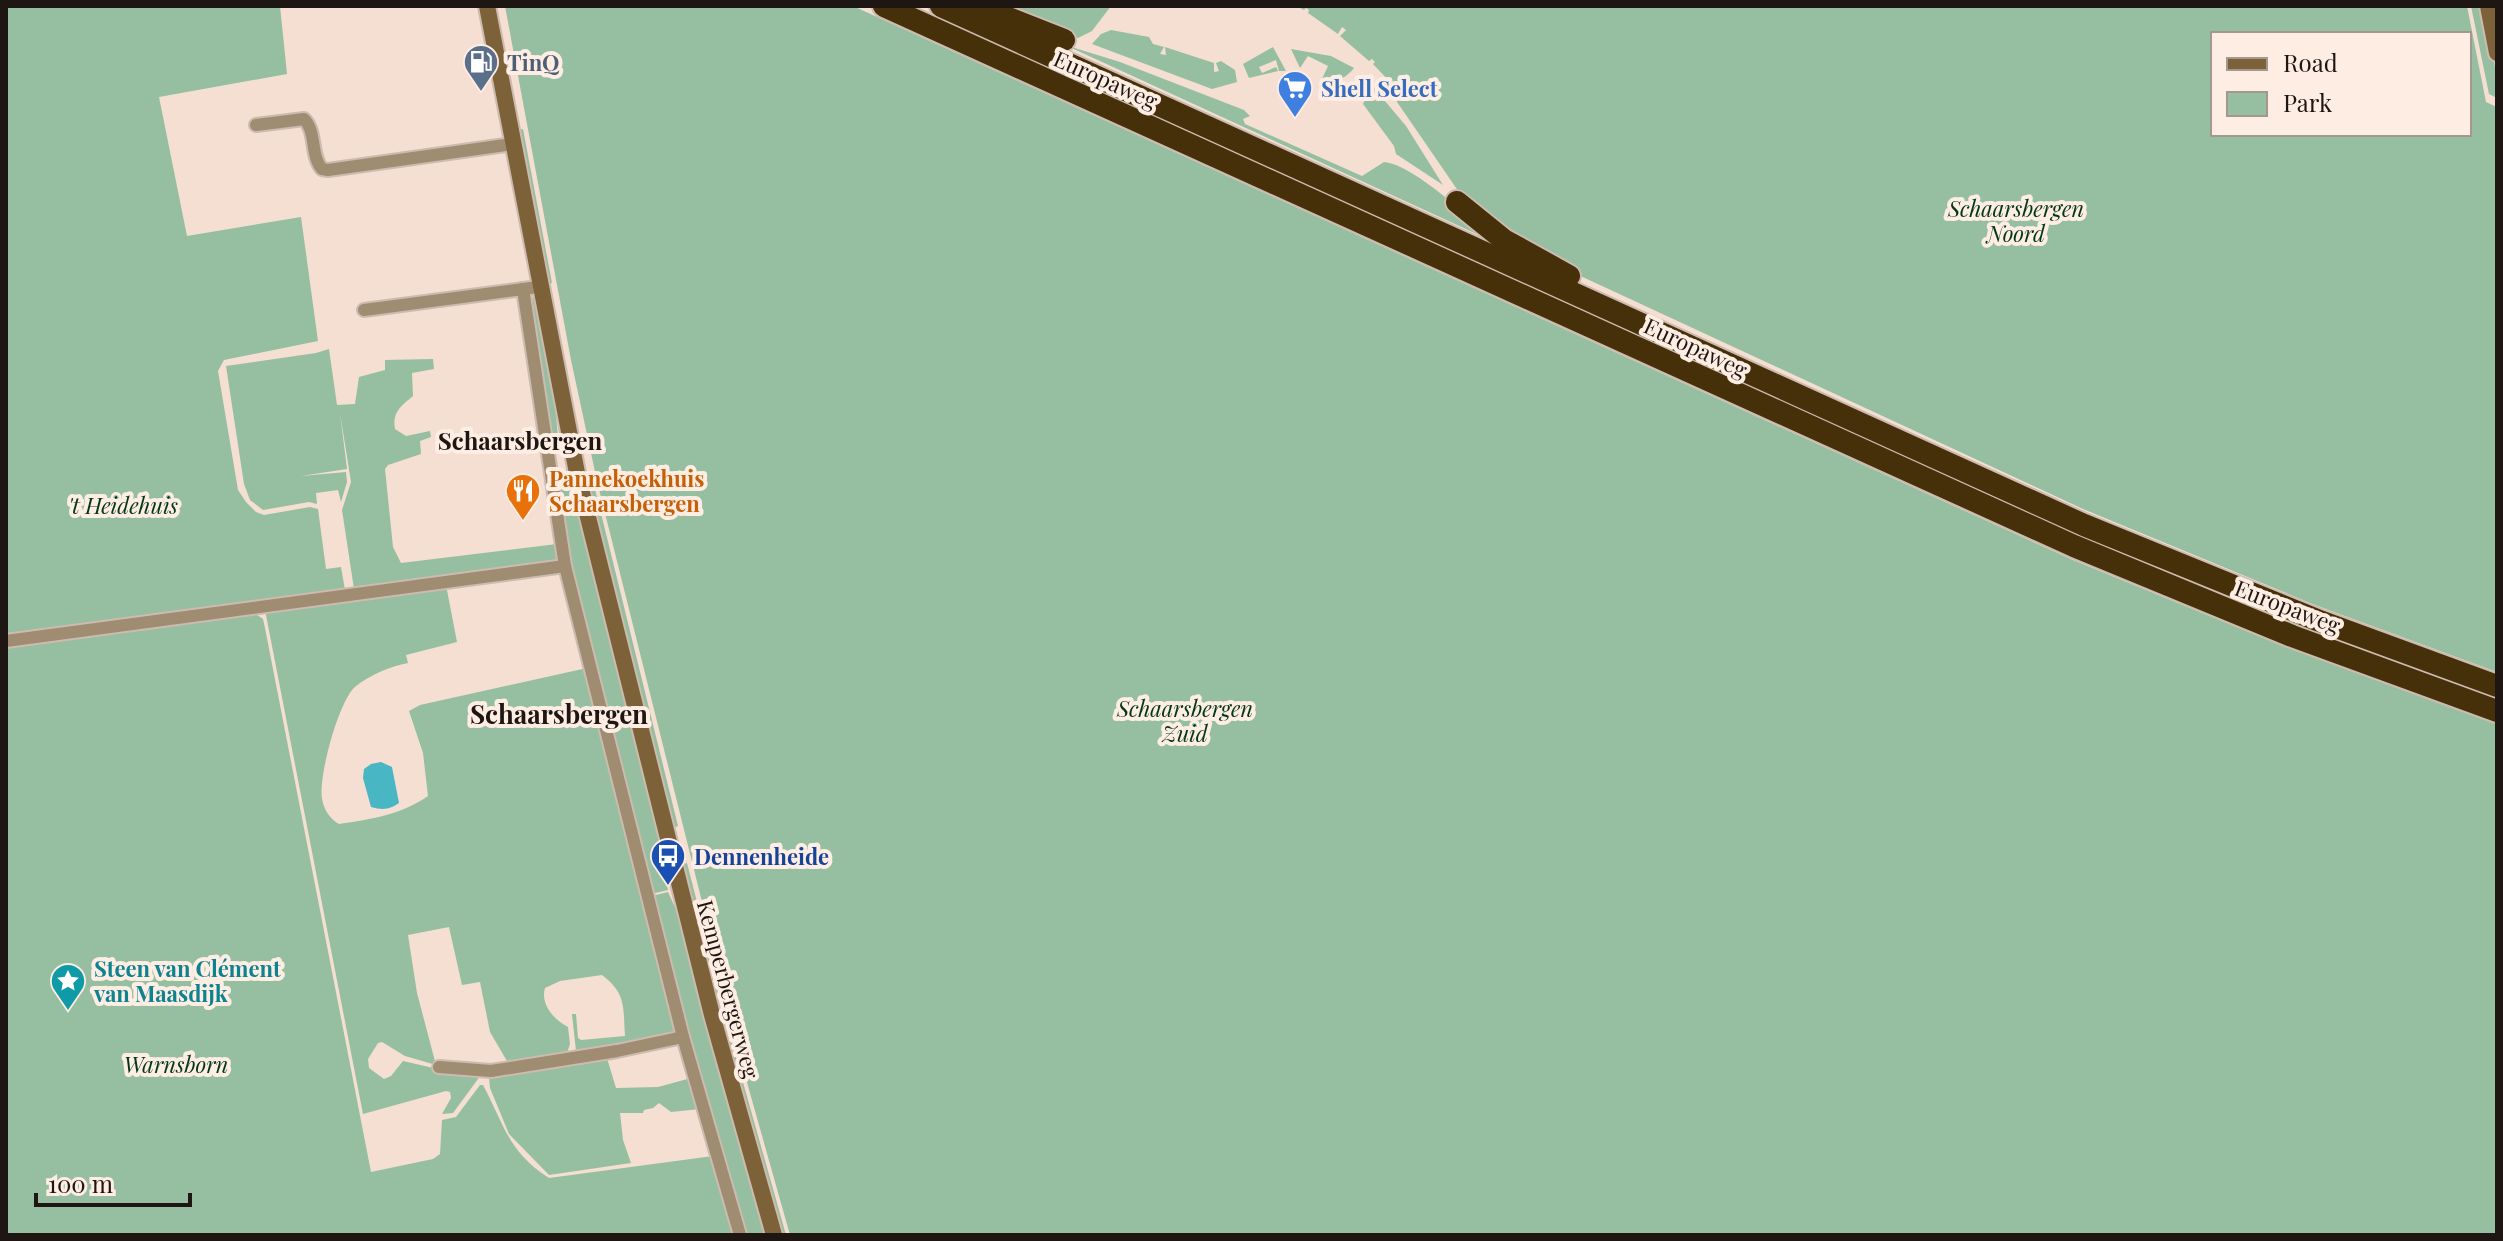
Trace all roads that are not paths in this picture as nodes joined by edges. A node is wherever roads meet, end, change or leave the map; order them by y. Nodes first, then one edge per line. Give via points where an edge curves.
1 (487, 6) edge
2 (884, 6) edge
3 (941, 6) edge
4 (978, 6) edge
5 (2488, 6) edge
6 (1064, 40) dead end
7 (2497, 53) edge
8 (256, 125) dead end
9 (513, 144) junction
10 (1457, 202) dead end
11 (532, 288) junction
12 (364, 310) dead end
13 (1798, 395) junction
14 (577, 473) junction
15 (551, 478) junction
16 (565, 566) junction
17 (6, 641) edge
18 (2497, 686) edge
19 (2497, 711) edge
20 (683, 1037) junction
21 (439, 1067) dead end
22 (740, 1235) edge
23 (774, 1235) edge

1 - 9 main road, Kemperbergerweg
2 - 19 highway, Europaweg via 2148,578
3 - 13 highway, Europaweg
4 - 6 highway
5 - 7 main road
8 - 9 street via 304,119 317,161 328,170
9 - 11 main road, Kemperbergerweg
10 - 13 highway via 1504,240
11 - 12 street
11 - 14 main road, Kemperbergerweg
11 - 15 street, Kemperbergerweg
13 - 18 highway, Europaweg via 2183,567
14 - 15 street
14 - 23 main road, Kemperbergerweg via 712,1015
15 - 16 street, Kemperbergerweg
16 - 17 street
16 - 20 street, Kemperbergerweg
20 - 21 street via 491,1071
20 - 22 street, Kemperbergerweg

